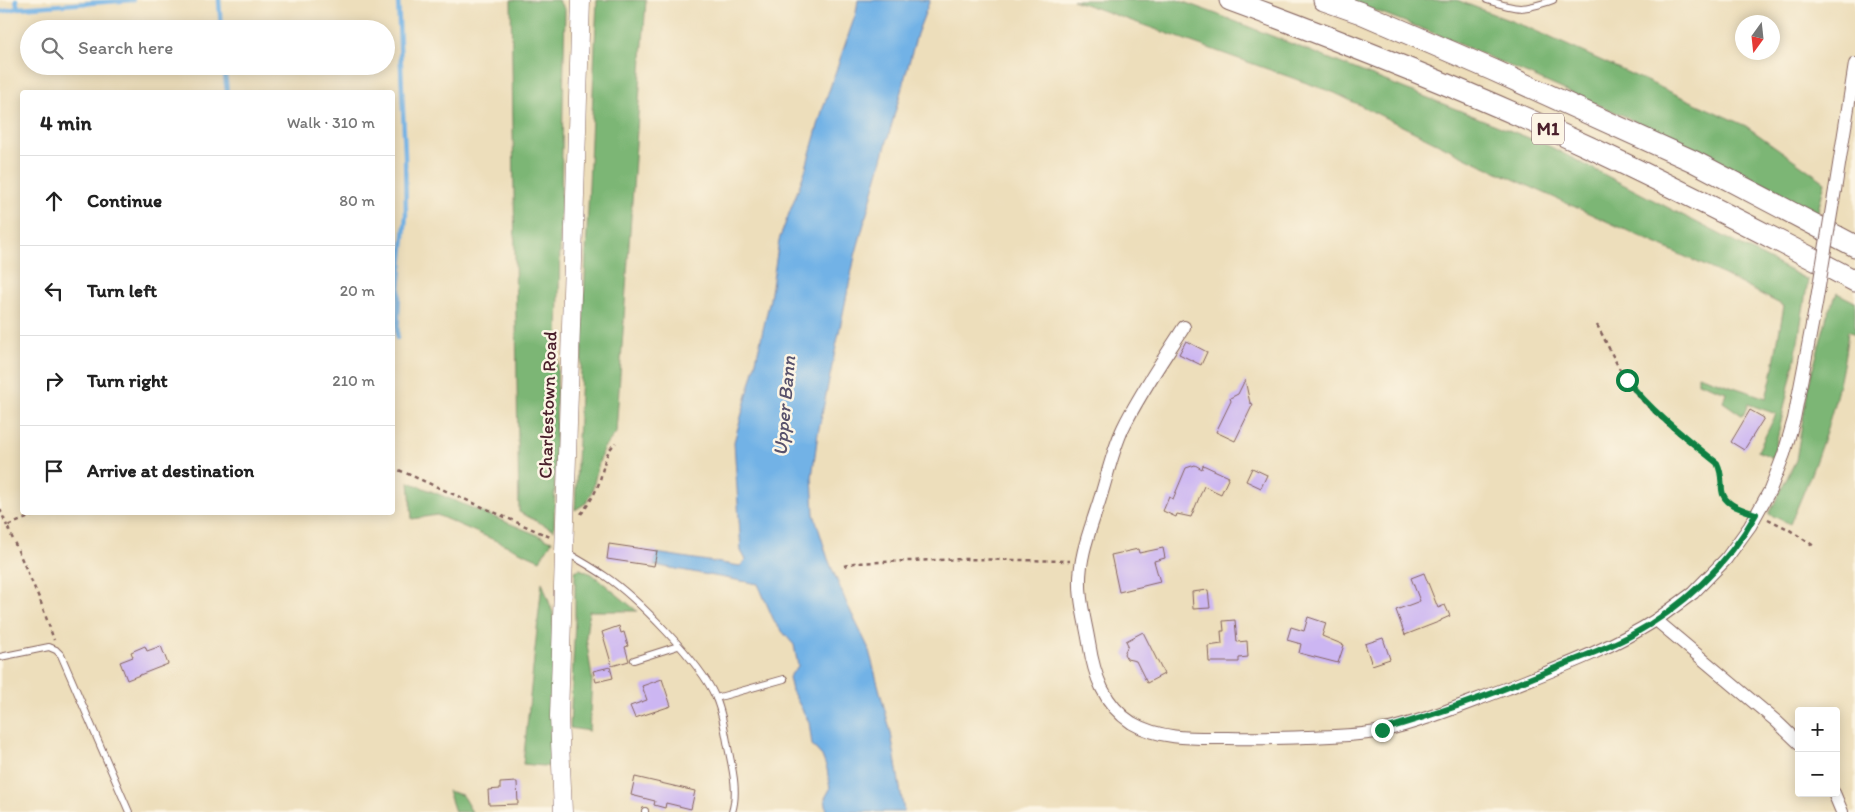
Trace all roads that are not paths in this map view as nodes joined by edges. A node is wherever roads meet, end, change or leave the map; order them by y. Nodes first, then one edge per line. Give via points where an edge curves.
1 (581, 0) edge
2 (1230, 0) edge
3 (1324, 0) edge
4 (1487, 0) edge
5 (1552, 0) edge
6 (1855, 64) edge
7 (1855, 246) edge
8 (1855, 281) edge
9 (1184, 327) dead end
10 (565, 540) junction
11 (1656, 620) junction
12 (678, 646) junction
13 (0, 657) edge
14 (634, 660) dead end
15 (784, 679) dead end
16 (716, 698) junction
17 (1795, 739) edge
18 (1836, 797) edge
19 (129, 812) edge
20 (563, 812) edge
21 (732, 812) edge
22 (1842, 812) edge

1 - 10 main road, Charlestown Road
2 - 8 highway, M1 via 1405,67 1590,148
3 - 7 highway, M1 via 1493,70 1684,158
4 - 5 lane via 1514,8 1530,8
6 - 11 street, bridge via 1816,304 1784,454 1770,490 1726,559 1693,593
9 - 11 street via 1124,427 1082,561 1080,591 1093,666 1107,699 1132,723 1161,735 1188,738 1339,736 1382,730 1451,710 1532,678 1629,637
10 - 12 lane via 632,599
10 - 20 main road, Charlestown Road via 559,716
11 - 17 street
12 - 14 lane
12 - 16 lane via 704,677
13 - 19 lane via 49,647 61,656
15 - 16 lane
16 - 21 lane via 731,765 735,800
18 - 22 street

